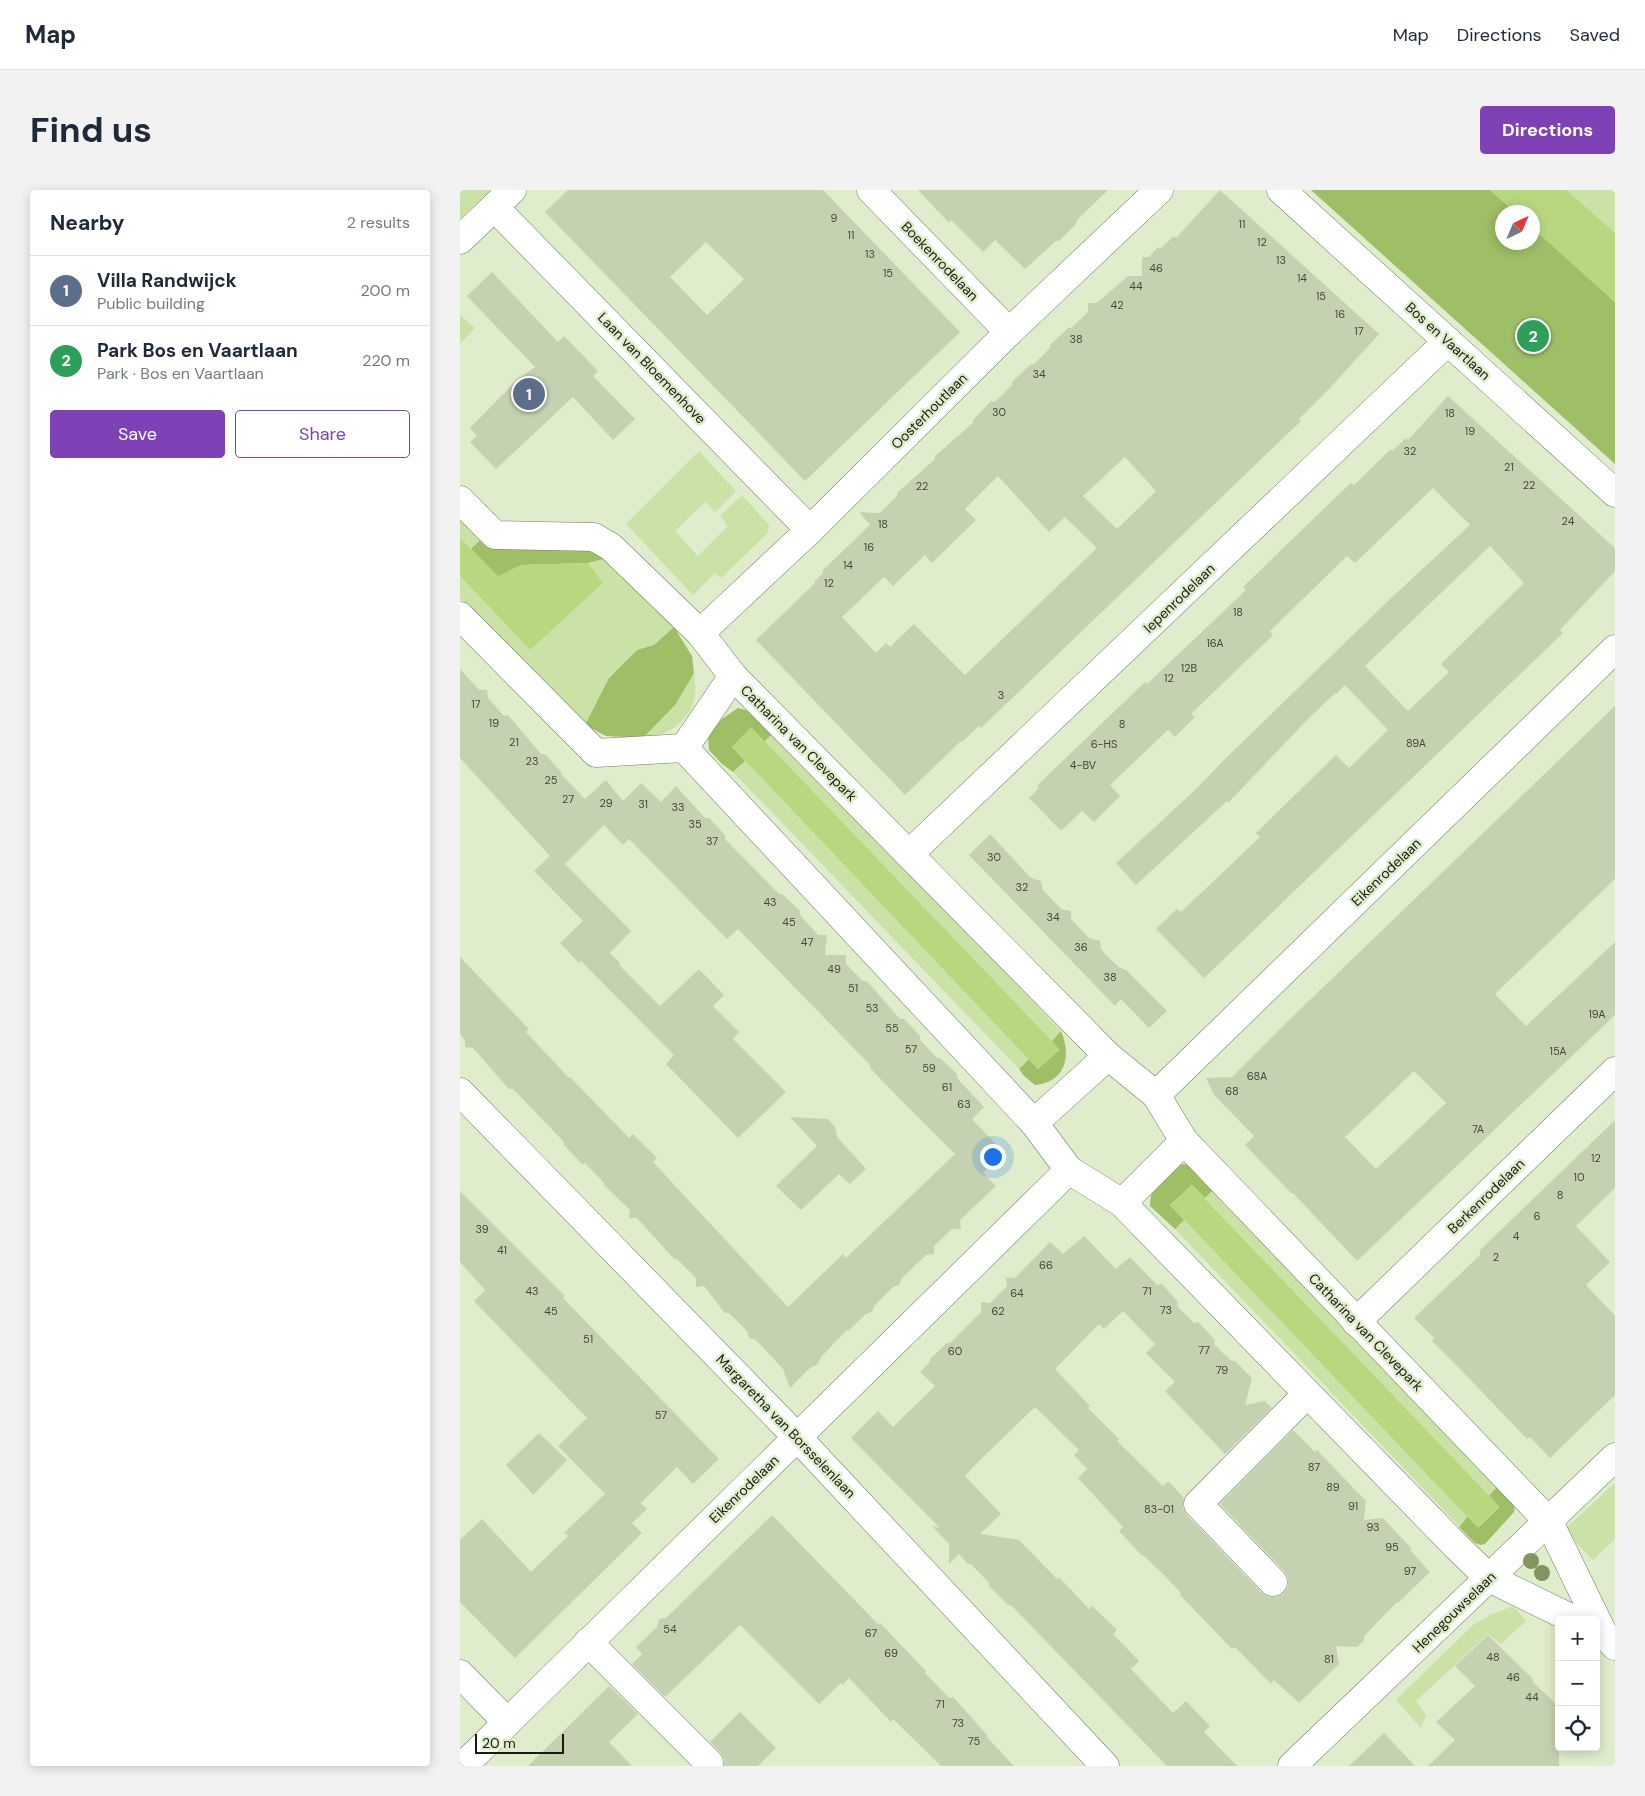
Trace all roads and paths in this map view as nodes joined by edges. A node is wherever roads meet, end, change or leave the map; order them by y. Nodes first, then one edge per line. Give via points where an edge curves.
1 (871, 190) edge
2 (1160, 190) edge
3 (1281, 190) edge
4 (503, 198) edge
5 (460, 240) edge
6 (1009, 332) junction
7 (1448, 341) junction
8 (1615, 493) edge
9 (460, 500) edge
10 (810, 530) junction
11 (460, 616) edge
12 (700, 633) junction
13 (1615, 649) edge
14 (733, 676) junction
15 (684, 748) junction
16 (909, 854) junction
17 (1108, 1056) junction
18 (1615, 1070) edge
19 (460, 1092) edge
20 (1156, 1095) junction
21 (1034, 1123) junction
22 (1184, 1141) junction
23 (1069, 1170) junction
24 (1122, 1203) junction
25 (1356, 1322) junction
26 (1307, 1394) junction
27 (797, 1437) junction
28 (1615, 1458) edge
29 (1549, 1522) junction
30 (1489, 1578) junction
31 (1273, 1582) dead end
32 (1567, 1616) edge
33 (1605, 1637) edge
34 (588, 1642) junction
35 (460, 1674) edge
36 (507, 1722) junction
37 (463, 1766) edge
38 (706, 1766) edge
39 (1106, 1766) edge
40 (1292, 1766) edge

1 - 6 street, Boekenrodelaan
2 - 6 street, Oosterhoutlaan
3 - 7 street, Bos en Vaartlaan
4 - 5 street
4 - 10 street, Laan van Bloemenhove
6 - 10 street, Oosterhoutlaan
7 - 8 street, Bos en Vaartlaan
7 - 16 street, Iepenrodelaan
9 - 12 street, Catharina van Clevepark via 494,535 594,537 611,547
10 - 12 street, Oosterhoutlaan
11 - 15 street via 596,753
12 - 14 street, Catharina van Clevepark
13 - 20 street, Eikenrodelaan
14 - 15 street
14 - 16 street, Catharina van Clevepark
15 - 21 street
16 - 17 street, Catharina van Clevepark
17 - 20 street, Catharina van Clevepark
17 - 21 street
18 - 25 street, Berkenrodelaan
19 - 27 street, Margaretha van Borsselenlaan
20 - 22 street, Catharina van Clevepark
21 - 23 street
22 - 24 street
22 - 25 street, Catharina van Clevepark
23 - 24 street
23 - 27 street, Eikenrodelaan
24 - 26 street
25 - 29 street, Catharina van Clevepark
26 - 30 street
26 - 31 street via 1198,1504
27 - 34 street, Eikenrodelaan
27 - 39 street, Margaretha van Borsselenlaan
28 - 29 street, Henegouwselaan
29 - 30 street, Henegouwselaan
29 - 33 street, Catharina van Clevepark
30 - 32 street
30 - 40 street, Henegouwselaan
34 - 36 street, Eikenrodelaan
34 - 38 street via 709,1763
35 - 36 street
36 - 37 street, Eikenrodelaan

